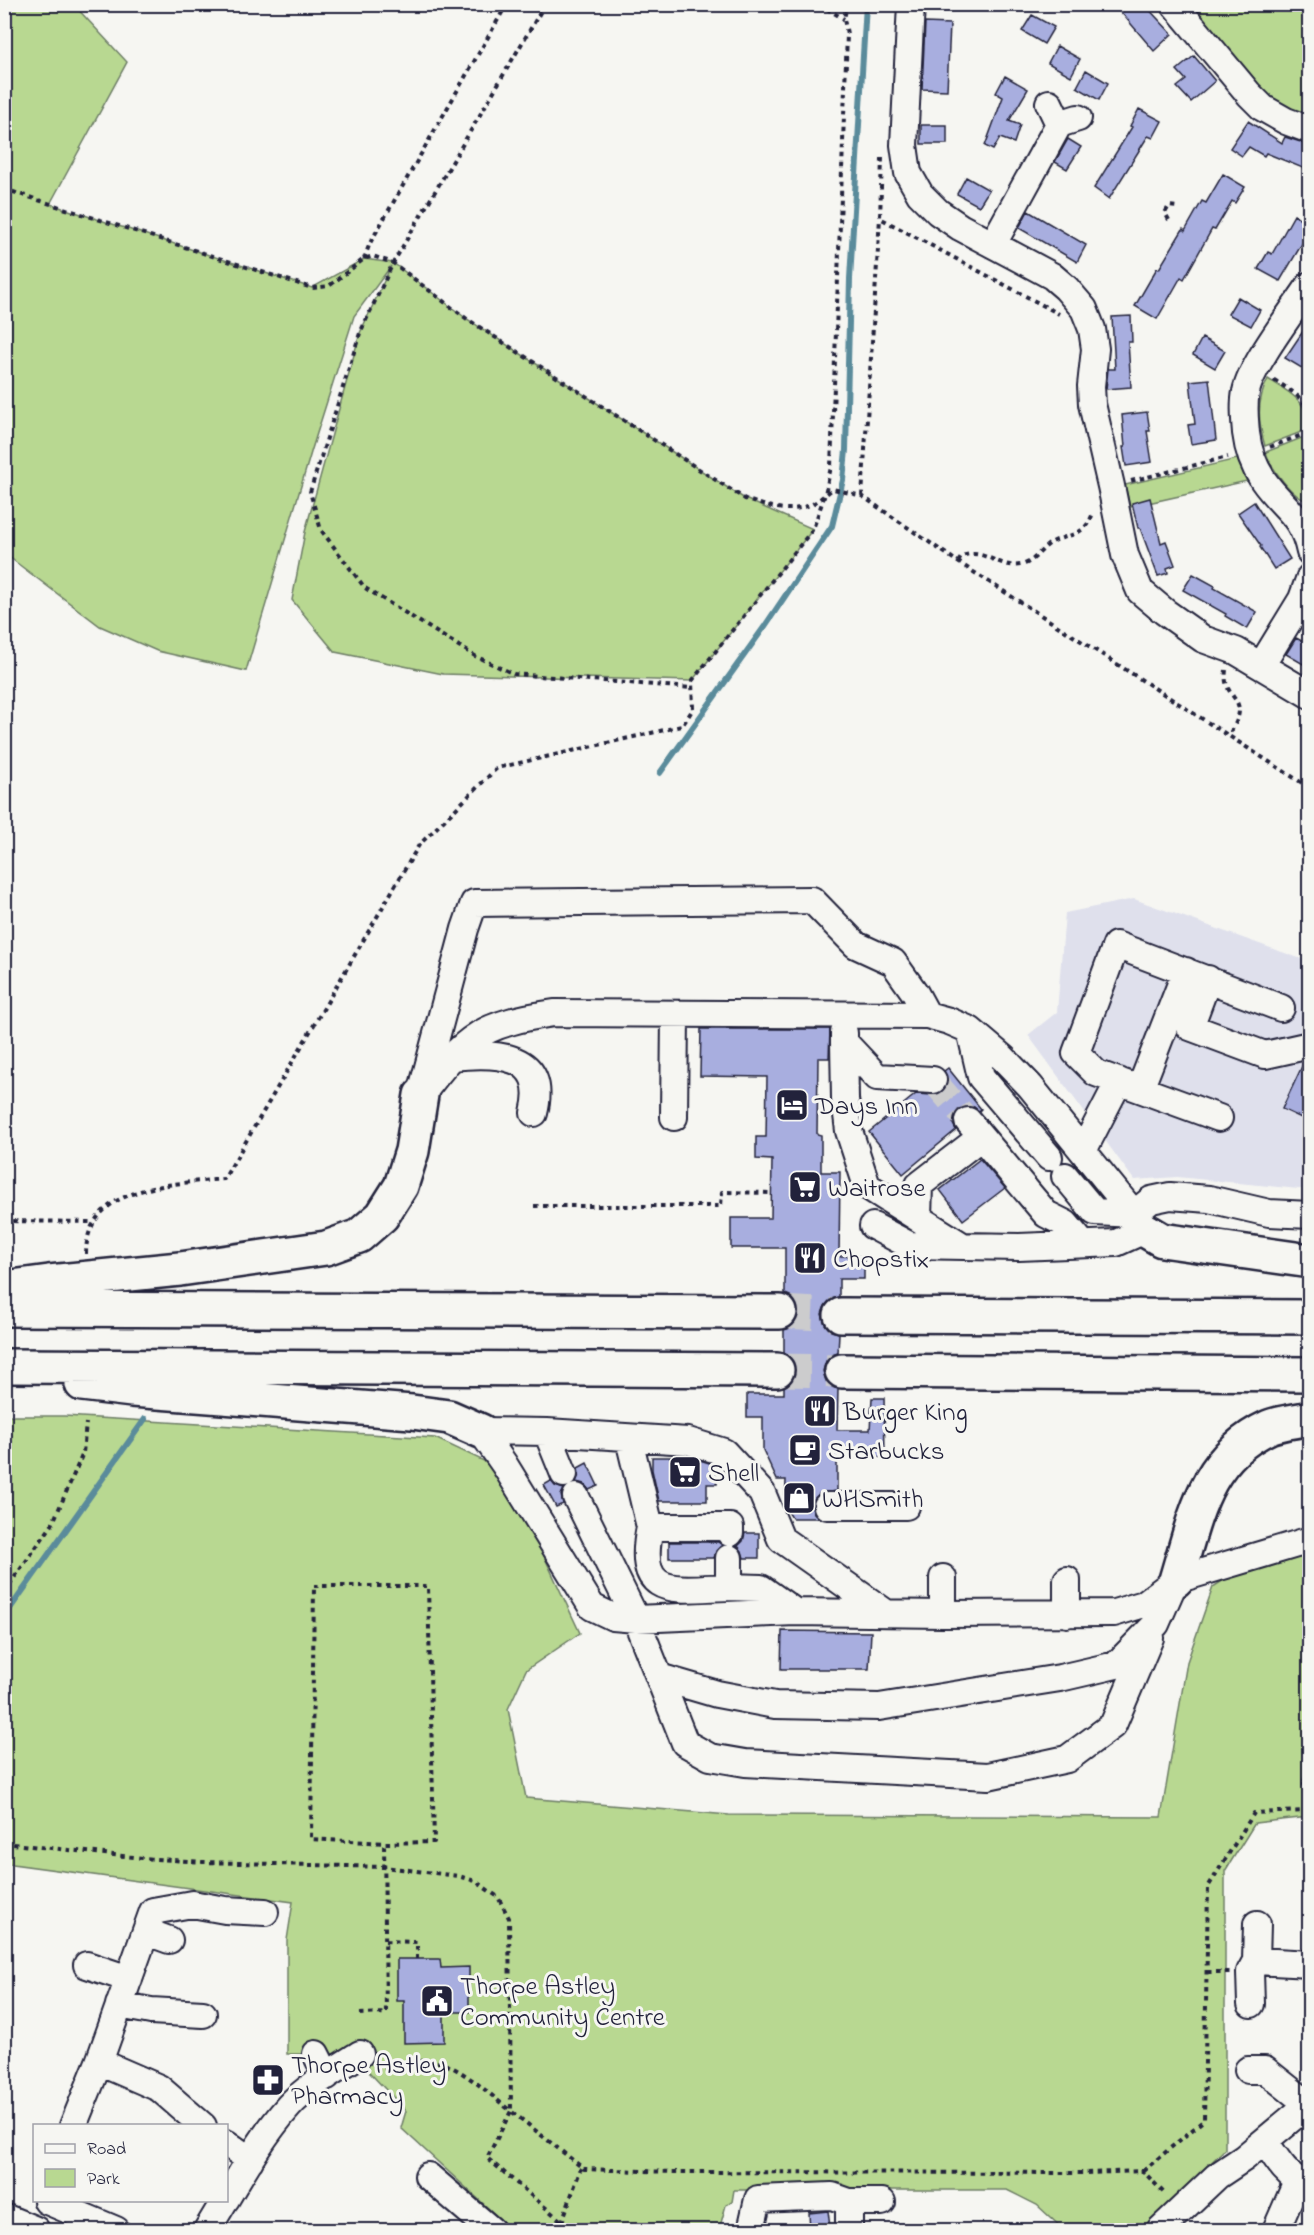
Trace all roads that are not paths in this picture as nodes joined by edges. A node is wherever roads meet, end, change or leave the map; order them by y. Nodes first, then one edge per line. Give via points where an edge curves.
1 (911, 4) edge
2 (1174, 4) edge
3 (1062, 115) dead end
4 (1310, 130) edge
5 (993, 244) junction
6 (1310, 285) edge
7 (1304, 519) edge
8 (1310, 552) edge
9 (1310, 576) edge
10 (1261, 666) junction
11 (1310, 695) edge
12 (1197, 975) junction
13 (1281, 1008) dead end
14 (675, 1014) junction
15 (844, 1015) junction
16 (927, 1015) junction
17 (970, 1030) junction
18 (844, 1042) junction
19 (1310, 1045) edge
20 (452, 1057) junction
21 (933, 1080) dead end
22 (1130, 1085) junction
23 (421, 1095) junction
24 (534, 1113) dead end
25 (674, 1117) dead end
26 (1219, 1118) dead end
27 (1083, 1151) junction
28 (1048, 1157) dead end
29 (1065, 1176) dead end
30 (1310, 1215) edge
31 (918, 1218) junction
32 (1139, 1222) junction
33 (873, 1226) dead end
34 (1082, 1243) junction
35 (961, 1245) junction
36 (1310, 1261) edge
37 (4, 1288) edge
38 (4, 1309) edge
39 (780, 1312) tunnel mouth
40 (841, 1314) tunnel mouth
41 (1310, 1317) edge
42 (4, 1366) edge
43 (777, 1370) tunnel mouth
44 (842, 1371) tunnel mouth
45 (1310, 1374) edge
46 (4, 1375) edge
47 (1310, 1418) edge
48 (481, 1431) junction
49 (547, 1432) junction
50 (629, 1439) junction
51 (564, 1474) dead end
52 (576, 1497) dead end
53 (827, 1506) dead end
54 (906, 1506) dead end
55 (650, 1527) junction
56 (1310, 1540) edge
57 (943, 1578) dead end
58 (1067, 1580) dead end
59 (1176, 1580) junction
60 (729, 1587) junction
61 (795, 1612) junction
62 (886, 1613) junction
63 (943, 1614) junction
64 (1067, 1614) junction
65 (636, 1619) junction
66 (1156, 1624) junction
67 (658, 1677) junction
68 (265, 1912) dead end
69 (1257, 1924) dead end
70 (1310, 1964) edge
71 (87, 1965) dead end
72 (1236, 1969) junction
73 (129, 1979) junction
74 (1251, 2004) dead end
75 (119, 2005) junction
76 (203, 2014) dead end
77 (360, 2054) road end
78 (99, 2062) junction
79 (1248, 2070) dead end
80 (1309, 2104) edge
81 (74, 2124) edge
82 (201, 2124) edge
83 (1265, 2141) junction
84 (228, 2144) edge
85 (250, 2160) junction
86 (1303, 2184) edge
87 (436, 2193) dead end
88 (228, 2197) edge
89 (47, 2202) edge
90 (49, 2202) edge
91 (225, 2202) edge
92 (849, 2202) junction
93 (882, 2202) dead end
94 (4, 2217) edge
95 (36, 2230) edge
96 (116, 2230) edge
97 (207, 2230) edge
98 (491, 2230) edge
99 (751, 2230) edge
100 (849, 2230) edge
101 (1160, 2230) edge
102 (1276, 2230) edge

1 - 5 street via 904,145 908,173 920,194 938,212
2 - 4 street via 1263,108
3 - 5 street
5 - 10 street via 1052,276 1084,309 1095,349 1092,404 1125,555 1140,591 1203,639 1236,651
6 - 7 street via 1256,368 1246,390 1244,414 1249,452 1263,480
7 - 8 street
9 - 10 street via 1302,598
10 - 11 street
12 - 13 street
12 - 19 street via 1190,1027 1264,1055
12 - 22 street
12 - 22 street via 1116,945 1076,1053 1096,1073
14 - 15 street
14 - 20 street via 554,1013 526,1017 473,1038
14 - 25 street
15 - 16 street
15 - 18 street
16 - 17 street
16 - 23 street via 893,962 856,945 812,900 474,903
17 - 27 street via 1030,1086
17 - 28 street via 981,1077
18 - 21 street via 877,1077
18 - 31 street via 849,1131 867,1186
20 - 23 street
20 - 24 street via 478,1054 518,1060 536,1082
22 - 26 street
22 - 27 street
23 - 37 highway via 412,1152 401,1186 382,1216 359,1236 326,1248 192,1268
27 - 32 street
29 - 32 street via 1095,1212
30 - 32 street via 1269,1213 1209,1199 1170,1196 1151,1200
31 - 34 street via 919,1185 974,1129 1046,1214 1066,1224
31 - 35 street
32 - 34 street via 1116,1243
32 - 36 highway via 1162,1240
33 - 35 street via 909,1245
34 - 35 street
38 - 39 highway
40 - 41 highway
42 - 43 highway
44 - 45 highway
46 - 48 highway via 132,1390 412,1412 449,1417
47 - 59 highway via 1271,1426 1240,1443 1216,1470 1201,1500
48 - 49 street
48 - 65 street via 592,1607 613,1617
49 - 50 street
49 - 51 street
50 - 55 street
50 - 62 street via 688,1441 724,1452 762,1493 781,1539
52 - 65 street
53 - 54 street
55 - 60 street via 645,1548 647,1570 657,1583 676,1588
55 - 60 street via 730,1527
56 - 59 street
57 - 63 street
58 - 64 street
59 - 64 street via 1144,1604 1114,1613
59 - 66 street
60 - 61 street via 761,1587
61 - 62 street
61 - 65 street
62 - 63 street
63 - 64 street
65 - 67 street
66 - 67 street via 1116,1665 1060,1678 879,1707 775,1706
66 - 67 street via 1113,1725 1067,1759 988,1776 745,1763 710,1757 685,1743
68 - 73 street via 192,1904 169,1910
69 - 72 street
70 - 72 street
71 - 73 street
72 - 74 street
73 - 75 street
75 - 76 street
75 - 78 street
77 - 85 street via 321,2065
78 - 81 street
78 - 82 street via 159,2088
79 - 80 street via 1265,2070
80 - 83 street
83 - 86 street via 1283,2168
83 - 101 street via 1217,2176
84 - 85 street
85 - 88 street
86 - 102 street
87 - 98 street
89 - 95 street
90 - 96 street
91 - 97 street
92 - 93 street
92 - 99 street via 832,2196 758,2199
92 - 100 street
94 - 95 street

